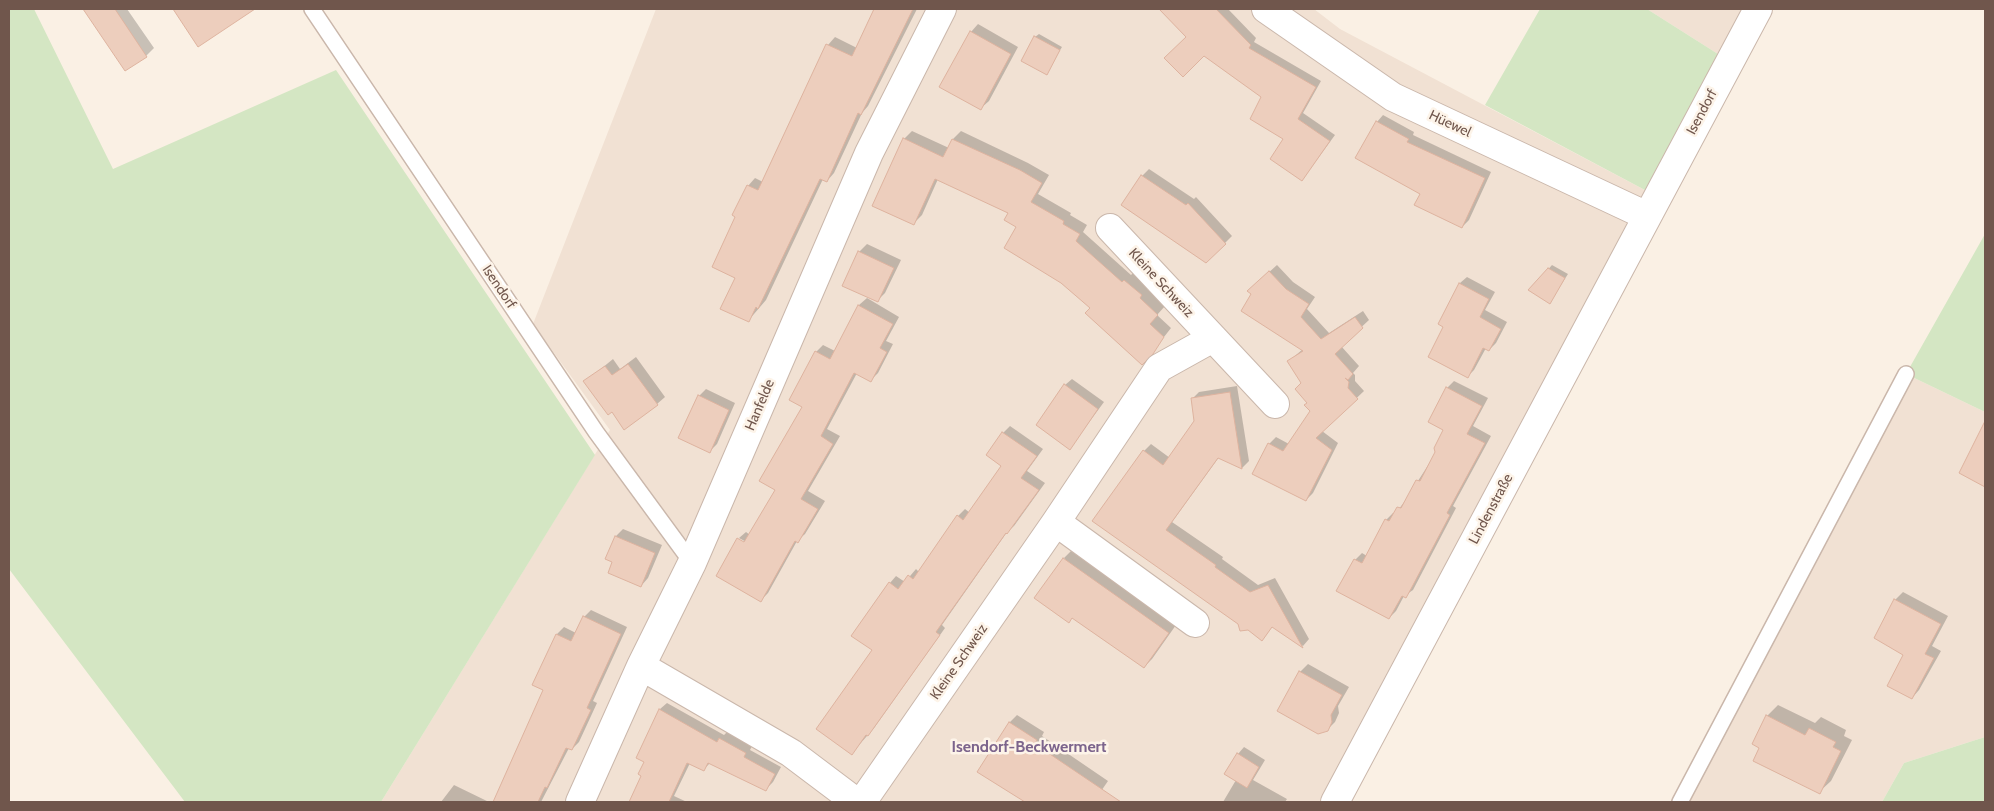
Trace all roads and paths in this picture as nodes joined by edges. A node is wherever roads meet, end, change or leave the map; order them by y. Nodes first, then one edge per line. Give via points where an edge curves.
1 (312, 9) edge
2 (942, 9) edge
3 (1266, 9) edge
4 (1758, 9) edge
5 (1647, 216) junction
6 (1110, 228) dead end
7 (1213, 338) junction
8 (1906, 374) dead end
9 (1275, 404) dead end
10 (1056, 522) junction
11 (692, 563) junction
12 (1195, 623) dead end
13 (641, 666) junction
14 (580, 802) edge
15 (856, 802) edge
16 (862, 802) edge
17 (1335, 802) edge
18 (1680, 802) edge

1 - 11 lane, Isendorf via 596,432
2 - 11 street, Hanfelde via 869,153
3 - 5 street, Hüewel via 1393,97
4 - 5 street, Isendorf
5 - 17 street, Lindenstraße
6 - 7 street, Kleine Schweiz
7 - 9 street, Kleine Schweiz
7 - 10 street, Kleine Schweiz via 1159,368
8 - 18 lane
10 - 12 street
10 - 16 street, Kleine Schweiz
11 - 13 street, Hanfelde
13 - 14 street, Hanfelde
13 - 15 street via 791,753

